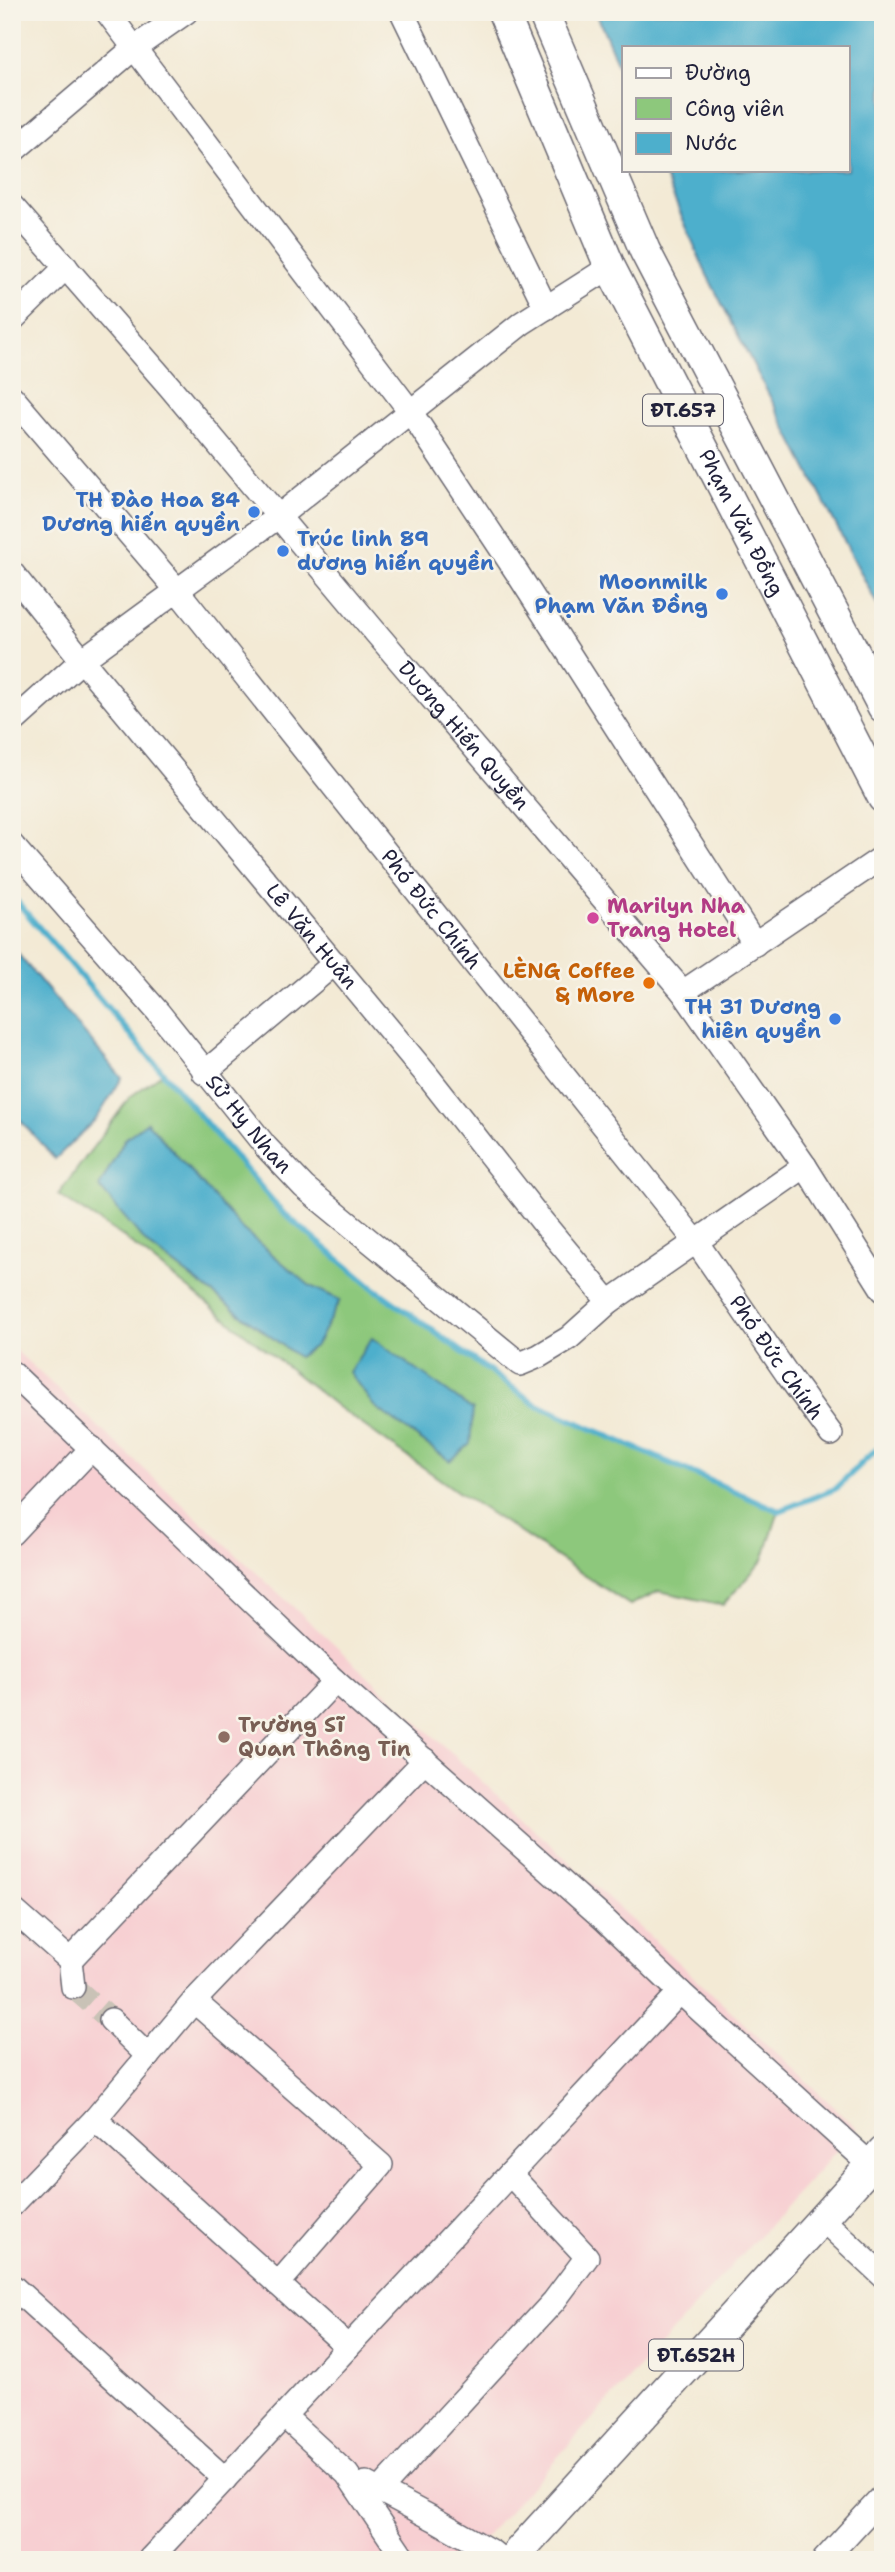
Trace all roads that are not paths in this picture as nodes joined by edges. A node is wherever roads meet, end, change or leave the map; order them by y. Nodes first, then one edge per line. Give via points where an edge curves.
1 (107, 12) edge
2 (186, 12) edge
3 (401, 12) edge
4 (503, 12) edge
5 (543, 12) edge
6 (133, 48) junction
7 (12, 152) edge
8 (12, 206) edge
9 (645, 251) junction
10 (66, 267) junction
11 (610, 267) junction
12 (546, 308) junction
13 (12, 320) edge
14 (12, 397) edge
15 (410, 411) junction
16 (279, 516) junction
17 (12, 573) edge
18 (177, 590) junction
19 (82, 660) junction
20 (883, 707) edge
21 (12, 723) edge
22 (883, 798) edge
23 (12, 845) edge
24 (883, 858) edge
25 (755, 944) junction
26 (335, 963) junction
27 (684, 992) junction
28 (204, 1073) junction
29 (805, 1166) junction
30 (697, 1242) junction
31 (883, 1290) edge
32 (609, 1302) junction
33 (12, 1373) edge
34 (831, 1434) dead end
35 (92, 1448) junction
36 (12, 1533) edge
37 (335, 1681) junction
38 (425, 1760) junction
39 (12, 1909) edge
40 (70, 1960) junction
41 (73, 1987) tunnel mouth
42 (680, 1992) junction
43 (194, 2001) junction
44 (111, 2021) tunnel mouth
45 (148, 2056) junction
46 (94, 2119) junction
47 (877, 2159) edge
48 (510, 2175) junction
49 (12, 2205) edge
50 (821, 2218) junction
51 (883, 2276) edge
52 (278, 2284) junction
53 (12, 2286) edge
54 (348, 2347) junction
55 (284, 2416) junction
56 (348, 2474) junction
57 (225, 2479) junction
58 (379, 2491) junction
59 (883, 2496) edge
60 (149, 2560) edge
61 (405, 2560) edge
62 (502, 2560) edge
63 (510, 2560) edge
64 (824, 2560) edge

1 - 6 street
2 - 6 street
3 - 12 street
4 - 11 main road, Phạm Văn Đồng / ĐT.657
5 - 9 main road, Phạm Văn Đồng / ĐT.657
6 - 7 street
6 - 15 street
8 - 10 street, Duơng Hiến Quyền
9 - 11 main road
9 - 20 main road, Phạm Văn Đồng / ĐT.657
10 - 13 street
10 - 16 street, Duơng Hiến Quyền
11 - 12 street
11 - 22 main road, Phạm Văn Đồng / ĐT.657
12 - 15 street
14 - 18 street, Phó Đức Chính
15 - 16 street
15 - 25 street
16 - 18 street
16 - 27 street, Duơng Hiến Quyền
17 - 19 street, Lê Văn Huân
18 - 19 street
18 - 30 street, Phó Đức Chính
19 - 21 street
19 - 26 street, Lê Văn Huân
23 - 28 street, Sử Hy Nhan via 158,1012
24 - 25 street
25 - 27 street
26 - 28 street
26 - 32 street, Lê Văn Huân
27 - 29 street, Duơng Hiến Quyền
28 - 32 street, Sử Hy Nhan via 304,1187 520,1364 569,1338
29 - 30 street
29 - 31 street, Duơng Hiến Quyền
30 - 32 street
30 - 34 street, Phó Đức Chính
33 - 35 street
35 - 36 street
35 - 37 street
37 - 38 street
37 - 40 street
38 - 42 street
38 - 43 street
39 - 40 street
40 - 41 street
42 - 47 street
42 - 48 street
43 - 45 street
43 - 52 street via 381,2165
44 - 45 street
45 - 46 street
46 - 49 street
46 - 52 street
47 - 50 main road, ĐT.652H
48 - 54 street
48 - 58 street via 587,2258 554,2301
50 - 51 street
50 - 63 main road, ĐT.652H
52 - 54 street
53 - 57 street
54 - 55 street
55 - 56 street
55 - 57 street
56 - 58 street
56 - 61 street
57 - 60 street
58 - 62 street
59 - 64 street

